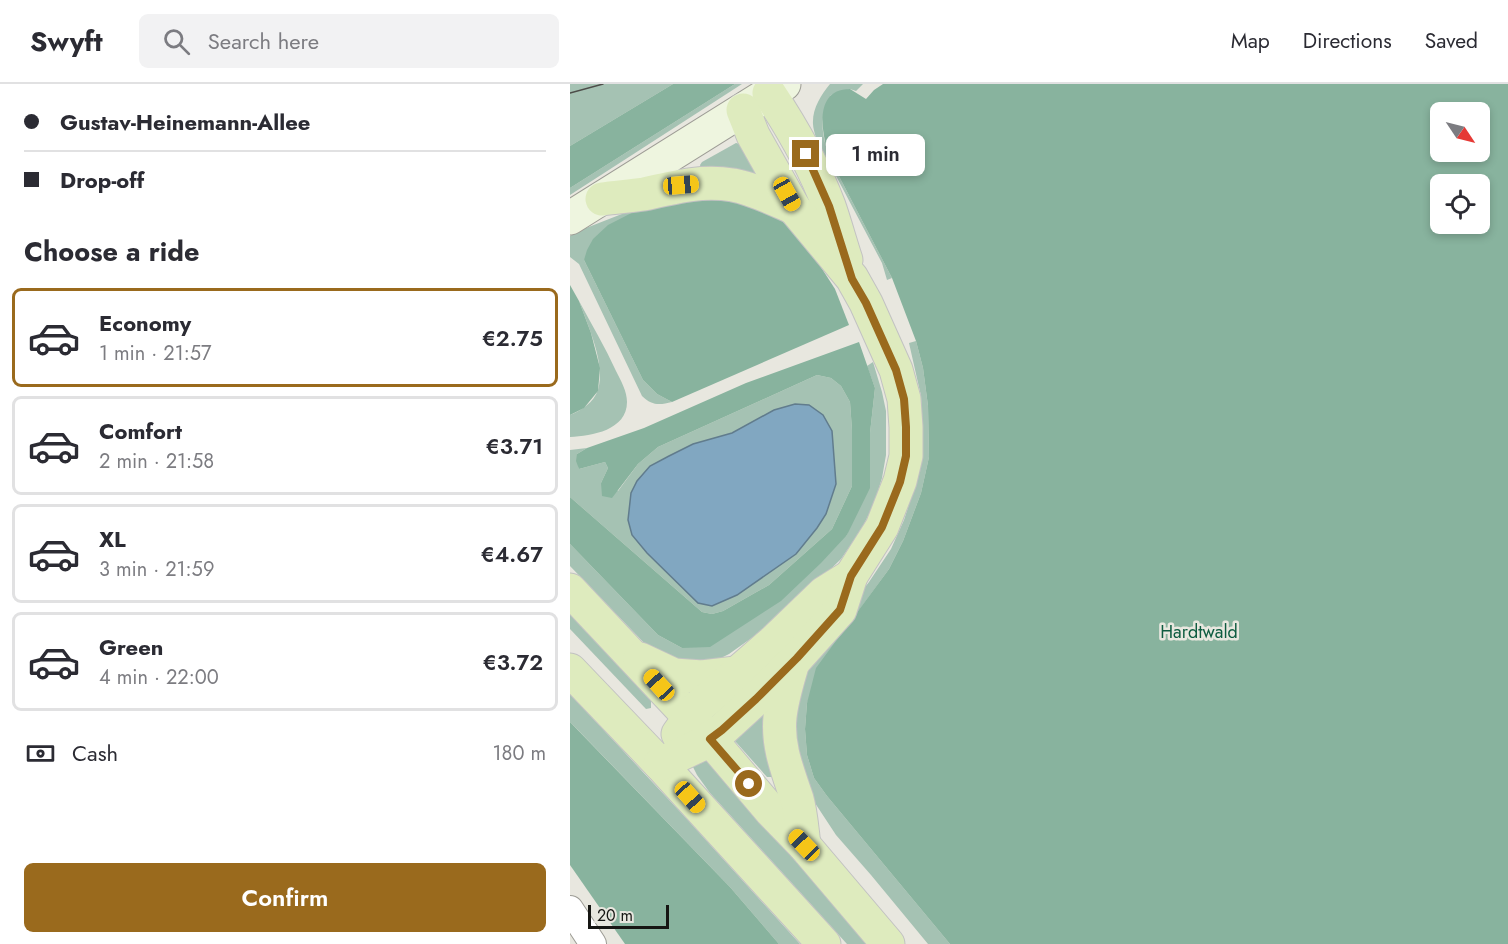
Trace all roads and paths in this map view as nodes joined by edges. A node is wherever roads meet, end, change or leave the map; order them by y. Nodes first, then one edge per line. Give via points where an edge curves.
1 (765, 96) edge
2 (602, 199) junction
3 (794, 208) junction
4 (570, 218) edge
5 (859, 291) junction
6 (851, 576) junction
7 (570, 590) edge
8 (628, 652) junction
9 (793, 662) junction
10 (570, 670) edge
11 (736, 674) junction
12 (700, 728) junction
13 (660, 764) junction
14 (804, 845) junction
15 (570, 909) edge
16 (593, 944) edge
17 (824, 944) edge
18 (888, 944) edge

1 - 2 street
1 - 3 main road via 753,135
1 - 5 main road via 792,129 815,175
2 - 3 main road via 711,183 750,190
2 - 4 street
3 - 5 main road
5 - 6 main road via 896,370 904,399 906,456 882,527
6 - 9 main road via 840,610
6 - 11 main road via 824,594
7 - 8 main road
8 - 11 main road via 674,675
8 - 12 main road
9 - 12 main road via 722,730
9 - 14 main road via 780,718 781,749 798,801
10 - 13 main road
11 - 12 main road via 696,709
12 - 13 main road via 700,745
12 - 14 main road
13 - 17 main road
14 - 18 main road
15 - 16 street

